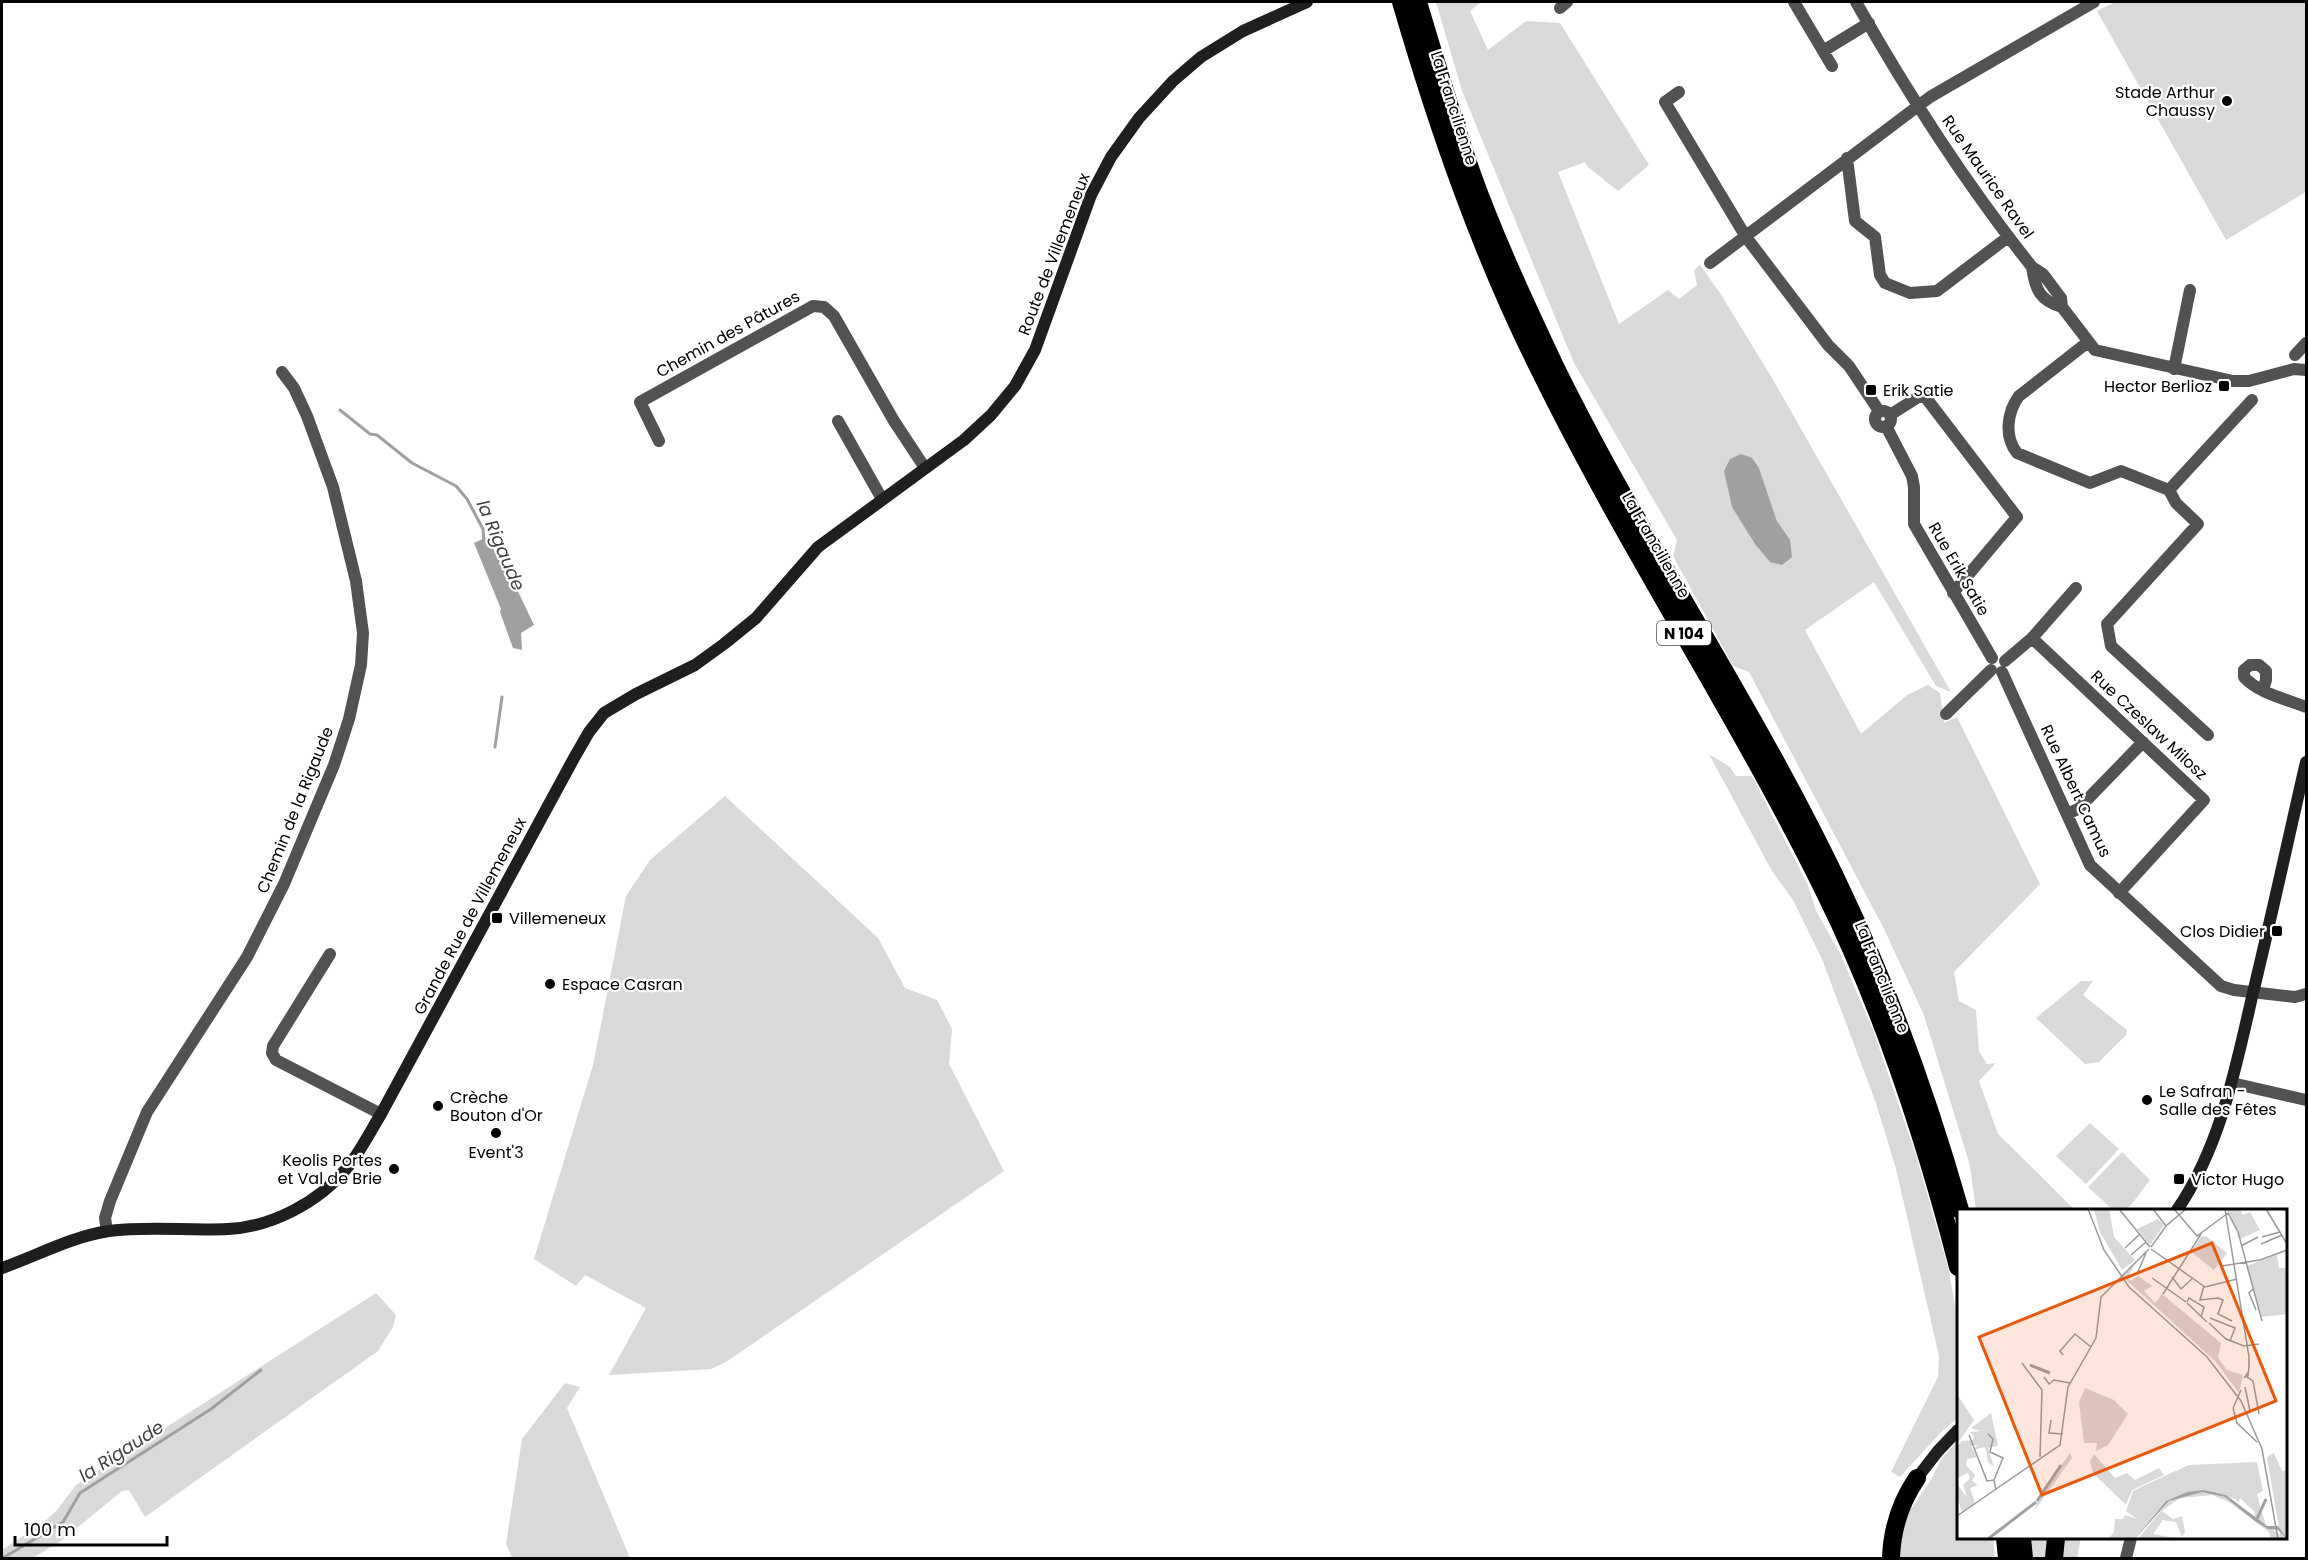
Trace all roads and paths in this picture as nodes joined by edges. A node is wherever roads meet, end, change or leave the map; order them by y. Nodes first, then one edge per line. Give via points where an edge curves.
1 (1307, 2) edge
2 (1401, 2) edge
3 (1418, 2) edge
4 (1794, 2) edge
5 (1856, 2) edge
6 (2094, 2) edge
7 (1869, 23) junction
8 (1823, 51) junction
9 (1832, 66) dead end
10 (1679, 92) dead end
11 (1918, 106) junction
12 (1847, 158) junction
13 (1746, 237) junction
14 (2008, 237) junction
15 (1710, 263) dead end
16 (2190, 290) dead end
17 (2088, 342) junction
18 (2307, 343) edge
19 (2295, 355) dead end
20 (2174, 369) junction
21 (2307, 370) edge
22 (282, 372) dead end
23 (2252, 400) dead end
24 (1885, 417) junction
25 (838, 422) dead end
26 (659, 441) dead end
27 (926, 467) junction
28 (2169, 490) junction
29 (882, 499) junction
30 (2076, 588) dead end
31 (1953, 593) junction
32 (2032, 638) junction
33 (1997, 665) junction
34 (2263, 690) dead end
35 (2307, 707) edge
36 (1946, 714) dead end
37 (2208, 735) dead end
38 (2144, 742) junction
39 (2307, 762) edge
40 (2067, 814) junction
41 (2119, 893) junction
42 (330, 954) dead end
43 (2254, 991) junction
44 (2307, 994) edge
45 (2232, 1083) junction
46 (2307, 1100) edge
47 (381, 1114) junction
48 (1960, 1209) edge
49 (2178, 1209) edge
50 (107, 1231) junction
51 (1957, 1260) edge
52 (2, 1268) edge
53 (1957, 1433) edge
54 (1917, 1478) joint
55 (2005, 1539) edge
56 (2022, 1539) edge
57 (2056, 1539) edge
58 (2131, 1539) edge
59 (1891, 1558) edge
60 (2007, 1558) edge
61 (2024, 1558) edge
62 (2054, 1558) edge
63 (2126, 1558) edge

1 - 27 main road, Route de Villemeneux via 1243,31 1201,57 1139,118 1090,195 1041,335 1015,386 978,428
2 - 51 highway, La Francilienne / N 104 via 1458,183 1540,373 1773,792 1856,962 1924,1144
3 - 48 highway, La Francilienne / N 104 via 1473,176 1511,269 1606,462 1763,739 1842,890 1898,1020
4 - 8 street
5 - 7 street, Rue Maurice Ravel
6 - 11 street
7 - 8 street
7 - 11 street, Rue Maurice Ravel
8 - 9 street
10 - 13 street, Rue Erik Satie via 1665,102
11 - 12 street
11 - 14 street, Rue Maurice Ravel
12 - 13 street
12 - 14 street via 1855,222 1875,237 1880,275 1885,283 1910,293 1937,291
13 - 15 street
13 - 24 street, Rue Erik Satie
14 - 17 street, Rue Maurice Ravel via 2032,267 2034,285 2048,303 2062,307
16 - 20 street
17 - 20 street, Rue Maurice Ravel via 2104,353
17 - 28 street via 2013,403 2008,419 2010,445 2017,453 2090,483 2121,471
18 - 19 street
20 - 21 street, Rue Maurice Ravel via 2233,381
22 - 50 street, Chemin de la Rigaude via 307,416 333,487 356,581 363,633 361,665 334,765 284,884 248,957 147,1112 110,1201 105,1218
23 - 28 street
24 - 31 street, Rue Erik Satie via 1912,476 1914,524
24 - 31 street via 1923,394 2017,517
25 - 29 street
26 - 27 street, Chemin des Pâtures via 640,402 813,306 824,307 834,316 894,421
27 - 29 main road, Grande Rue de Villemeneux
28 - 37 street via 2176,503 2198,524 2107,624 2111,646
29 - 47 main road, Grande Rue de Villemeneux via 818,547 756,618 724,644 695,665 621,702 594,725
30 - 32 street
31 - 33 street, Rue Erik Satie
32 - 33 street
32 - 38 street, Rue Czeslaw Milosz
33 - 36 street
33 - 40 street, Rue Albert Camus
34 - 35 street
38 - 40 street via 2078,809
38 - 41 street, Rue Czeslaw Milosz via 2204,800
39 - 43 main road
40 - 41 street, Rue Albert Camus via 2090,865
41 - 43 street, Rue Albert Camus via 2214,982 2226,988
42 - 47 street via 272,1053 276,1060
43 - 44 street, Rue Albert Camus via 2295,997
43 - 45 main road
45 - 46 street
45 - 49 main road via 2209,1150
47 - 50 main road, Grande Rue de Villemeneux via 340,1175 321,1193 279,1216 230,1229
50 - 52 main road, Grande Rue de Villemeneux
53 - 54 main road
54 - 59 highway via 1895,1524
55 - 60 highway
56 - 61 highway
57 - 62 highway
58 - 63 street

